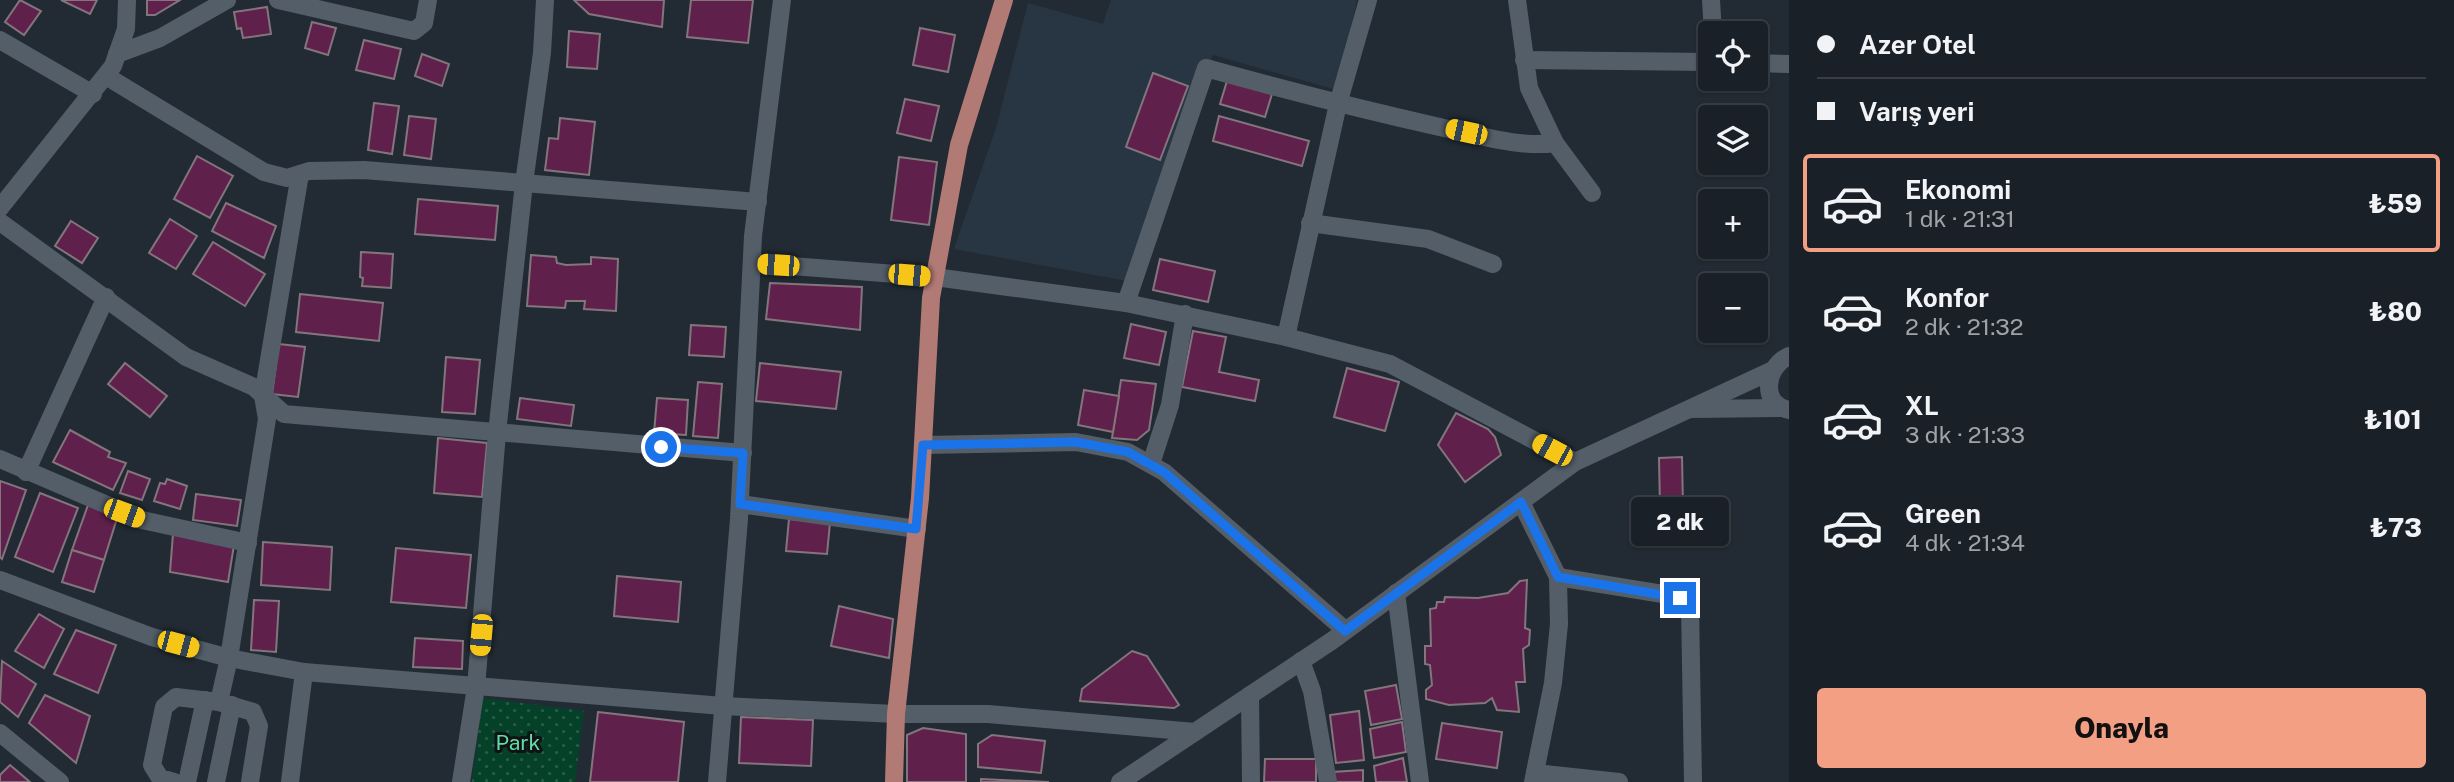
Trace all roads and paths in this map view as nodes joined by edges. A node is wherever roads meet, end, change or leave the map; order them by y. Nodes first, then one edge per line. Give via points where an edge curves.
1 (127, 0) edge
2 (227, 0) edge
3 (278, 0) edge
4 (428, 0) edge
5 (545, 0) edge
6 (782, 0) edge
7 (1004, 0) edge
8 (1368, 0) edge
9 (1517, 0) edge
10 (1712, 0) edge
11 (1713, 21) edge
12 (0, 40) edge
13 (117, 54) junction
14 (1524, 60) junction
15 (1698, 62) edge
16 (1768, 64) edge
17 (1789, 64) edge
18 (106, 76) junction
19 (93, 94) junction
20 (1338, 104) junction
21 (1555, 143) junction
22 (300, 174) junction
23 (524, 183) junction
24 (1592, 193) dead end
25 (758, 202) junction
26 (0, 208) edge
27 (0, 222) edge
28 (1310, 223) junction
29 (752, 263) junction
30 (1493, 264) dead end
31 (935, 277) junction
32 (106, 297) junction
33 (1126, 303) junction
34 (1185, 314) junction
35 (1286, 337) junction
36 (1789, 356) edge
37 (1771, 372) junction
38 (264, 396) junction
39 (1685, 409) junction
40 (1786, 409) edge
41 (497, 433) junction
42 (923, 445) junction
43 (743, 453) junction
44 (0, 459) edge
45 (1575, 462) junction
46 (1151, 464) junction
47 (26, 472) junction
48 (1521, 502) junction
49 (740, 504) junction
50 (916, 529) junction
51 (248, 543) junction
52 (1558, 577) junction
53 (0, 580) edge
54 (1396, 593) junction
55 (1345, 631) junction
56 (229, 658) junction
57 (1301, 660) junction
58 (304, 671) junction
59 (476, 687) junction
60 (1250, 695) junction
61 (219, 702) junction
62 (723, 706) junction
63 (896, 714) junction
64 (1195, 732) junction
65 (2, 739) edge
66 (1534, 778) edge
67 (60, 782) edge
68 (174, 782) edge
69 (187, 782) edge
70 (216, 782) edge
71 (250, 782) edge
72 (290, 782) edge
73 (461, 782) edge
74 (717, 782) edge
75 (894, 782) edge
76 (1120, 782) edge
77 (1251, 782) edge
78 (1328, 782) edge
79 (1420, 782) edge
80 (1619, 782) edge
81 (1693, 782) edge

1 - 13 street via 126,29
2 - 13 street via 160,38
3 - 4 street via 414,32 424,23
5 - 23 street
6 - 25 street
7 - 31 main road via 959,145
8 - 20 street
9 - 14 street
10 - 11 street
12 - 19 street
13 - 18 street
14 - 15 street
14 - 21 street via 1529,88
16 - 17 street
18 - 19 street
18 - 22 street via 264,172 287,177
19 - 26 street
20 - 21 street via 1491,138
20 - 28 street
20 - 33 street via 1206,68
21 - 24 street
22 - 23 street via 364,170
22 - 38 street
23 - 25 street
23 - 41 street
25 - 29 street
27 - 32 street
28 - 30 street via 1427,239
28 - 35 street
29 - 31 street
29 - 43 street
31 - 33 street
31 - 42 main road
32 - 38 street via 186,356
32 - 47 street
33 - 34 street
34 - 35 street
34 - 46 street via 1170,405
35 - 45 street via 1390,364
36 - 37 street
37 - 39 street
37 - 40 street via 1769,388
38 - 41 street via 284,414
38 - 51 street via 267,419
39 - 40 street
39 - 45 street
41 - 43 street
41 - 59 street
42 - 46 street via 1076,442 1128,452
42 - 50 main road
43 - 49 street
44 - 47 street
45 - 48 street
46 - 55 street
47 - 51 street via 142,520
48 - 52 street
48 - 54 street
49 - 50 street
49 - 62 street
50 - 63 main road
51 - 56 street
52 - 66 street via 1553,683
52 - 81 street via 1669,595 1690,606
53 - 56 street via 152,637
54 - 55 street
54 - 79 street
55 - 57 street
56 - 58 street
56 - 61 street
57 - 60 street
57 - 78 street via 1312,691
58 - 59 street
58 - 72 street
59 - 62 street
59 - 73 street
60 - 64 street
60 - 77 street
61 - 68 street via 176,697 164,707 152,768 160,779
61 - 69 street
61 - 70 street
61 - 71 street via 248,709 258,721
62 - 63 street
62 - 74 street
63 - 64 street via 988,714
63 - 75 main road
64 - 76 street
65 - 67 street
66 - 80 street

